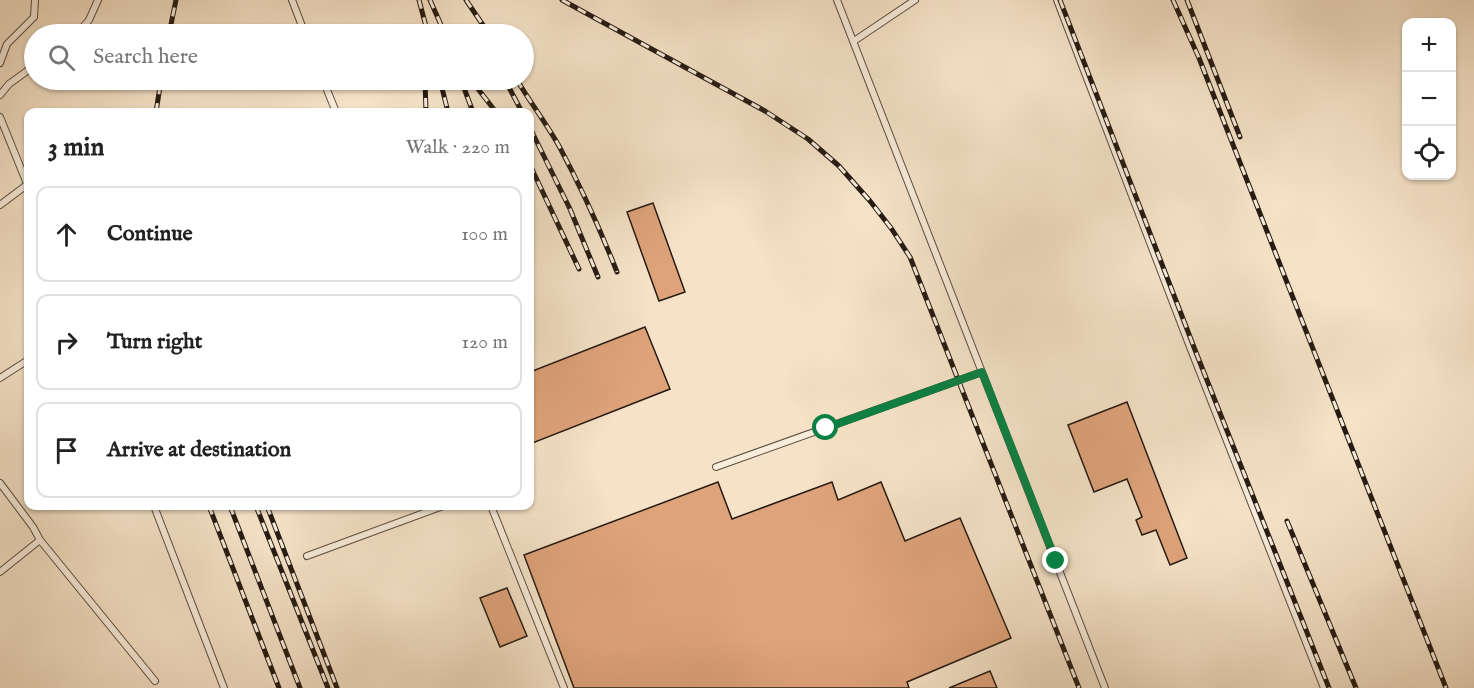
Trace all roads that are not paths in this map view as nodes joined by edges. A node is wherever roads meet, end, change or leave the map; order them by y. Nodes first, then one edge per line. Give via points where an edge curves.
1 (35, 0) edge
2 (98, 0) edge
3 (292, 0) edge
4 (837, 0) edge
5 (915, 0) edge
6 (1057, 0) edge
7 (27, 24) edge
8 (85, 24) edge
9 (301, 24) edge
10 (24, 27) edge
11 (854, 41) junction
12 (0, 63) edge
13 (24, 73) edge
14 (327, 90) edge
15 (0, 92) edge
16 (334, 108) edge
17 (0, 117) edge
18 (24, 175) edge
19 (24, 188) edge
20 (0, 205) edge
21 (24, 363) edge
22 (982, 372) junction
23 (0, 378) edge
24 (716, 467) dead end
25 (0, 483) edge
26 (156, 510) edge
27 (432, 510) edge
28 (493, 510) edge
29 (40, 540) junction
30 (307, 556) dead end
31 (0, 572) edge
32 (155, 681) dead end
33 (224, 688) edge
34 (564, 688) edge
35 (1105, 688) edge
36 (1324, 688) edge

1 - 7 lane via 34,17
2 - 8 lane
3 - 9 lane
4 - 11 lane
5 - 11 lane
6 - 36 lane
10 - 12 lane via 7,44
11 - 22 lane
13 - 15 lane
14 - 16 lane
17 - 18 lane
19 - 20 lane
21 - 23 lane
22 - 24 lane
22 - 35 lane
25 - 29 lane
26 - 33 lane
27 - 30 lane
28 - 34 lane
29 - 31 lane
29 - 32 lane

